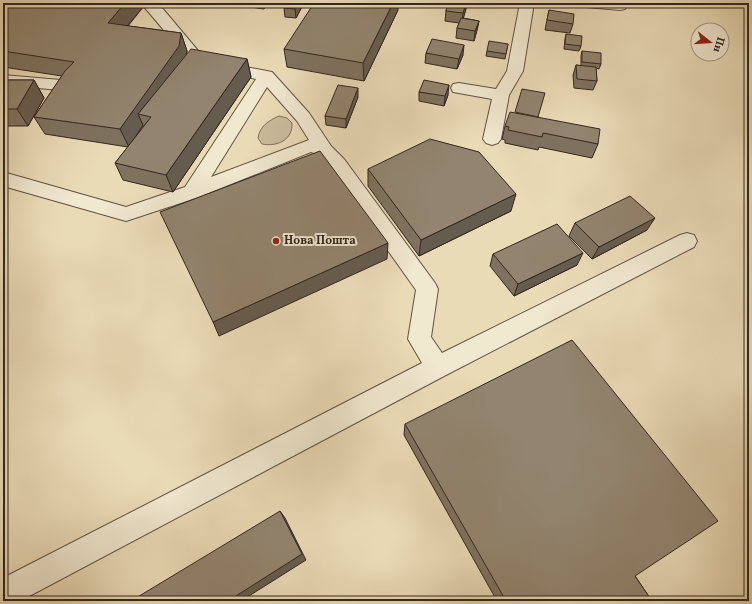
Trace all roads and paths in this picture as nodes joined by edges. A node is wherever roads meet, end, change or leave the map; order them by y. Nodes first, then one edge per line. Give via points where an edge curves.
1 (148, 3) edge
2 (527, 3) edge
3 (586, 3) edge
4 (619, 5) edge
5 (266, 76) junction
6 (3, 80) edge
7 (61, 85) edge
8 (459, 88) dead end
9 (502, 95) junction
10 (492, 139) dead end
11 (325, 150) junction
12 (3, 179) edge
13 (192, 192) junction
14 (687, 241) dead end
15 (438, 367) junction
16 (3, 594) edge

1 - 5 street via 200,63
2 - 9 street via 515,71
3 - 4 street
5 - 11 street via 303,117
5 - 13 street
6 - 7 street
8 - 9 street
9 - 10 street
11 - 13 street via 310,146
11 - 15 street via 428,289 419,339
12 - 13 street via 126,214
14 - 15 street
15 - 16 street

